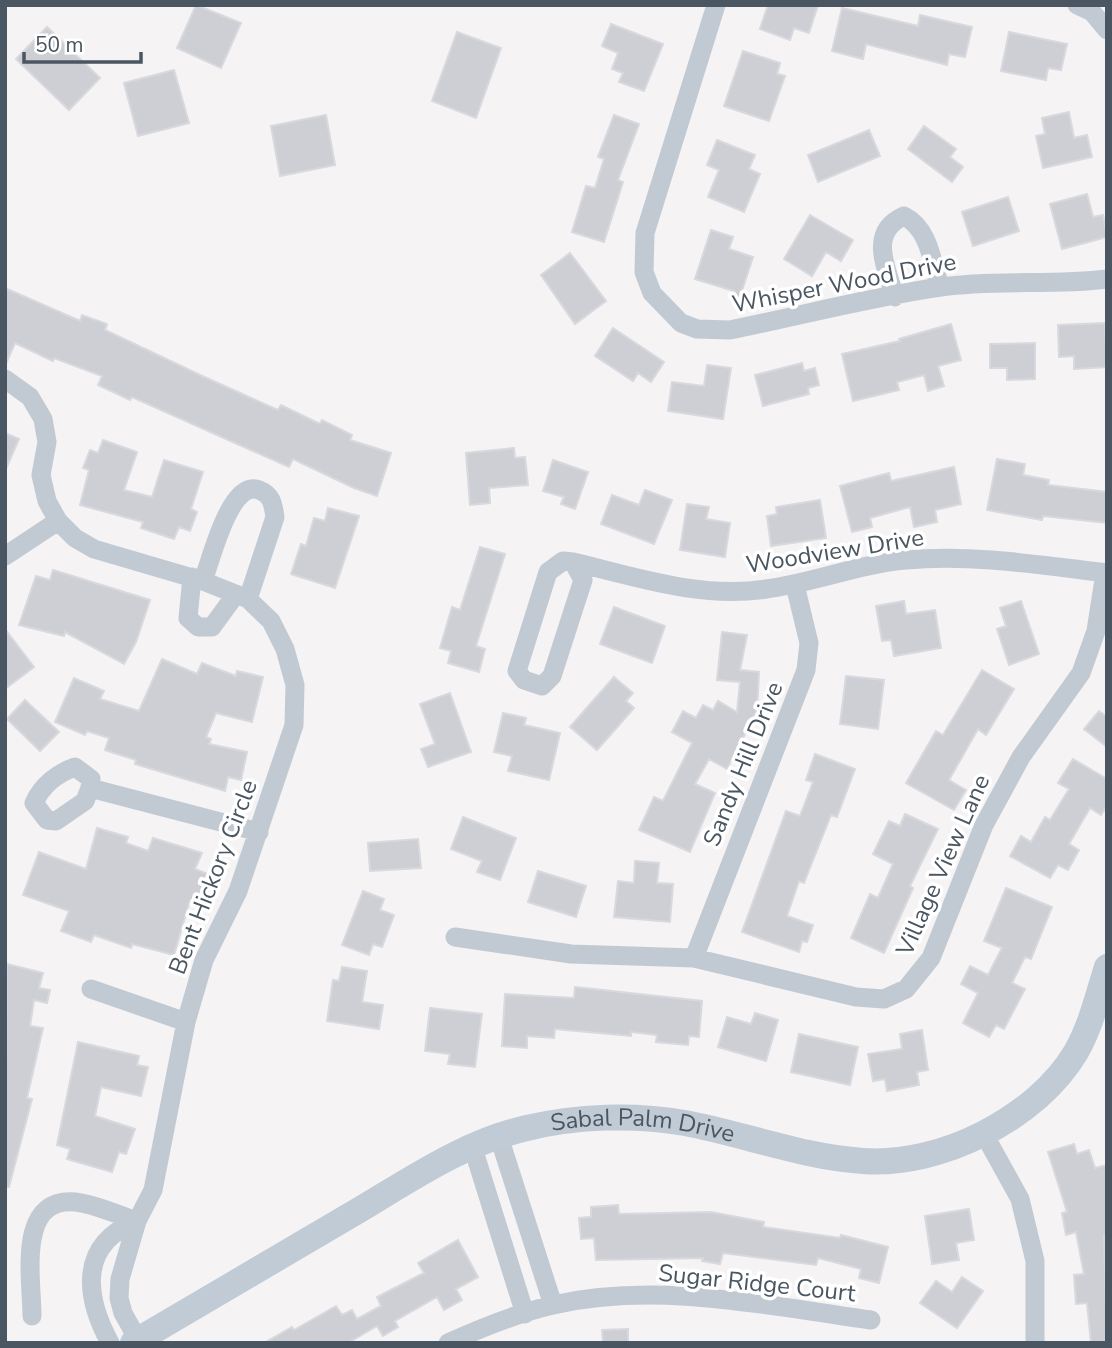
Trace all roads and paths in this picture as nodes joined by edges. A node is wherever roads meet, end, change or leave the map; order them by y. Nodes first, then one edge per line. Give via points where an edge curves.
1 (716, 5) edge
2 (1077, 5) edge
3 (1107, 30) edge
4 (1107, 279) edge
5 (940, 287) junction
6 (895, 297) junction
7 (5, 379) edge
8 (58, 521) junction
9 (5, 556) edge
10 (573, 562) junction
11 (1106, 573) edge
12 (198, 579) junction
13 (795, 584) junction
14 (242, 597) junction
15 (90, 788) dead end
16 (259, 832) junction
17 (454, 937) dead end
18 (694, 958) junction
19 (1107, 967) edge
20 (91, 989) dead end
21 (186, 1022) junction
22 (984, 1135) junction
23 (499, 1137) junction
24 (472, 1148) junction
25 (138, 1221) junction
26 (553, 1305) junction
27 (525, 1314) junction
28 (32, 1316) dead end
29 (871, 1320) dead end
30 (135, 1341) edge
31 (110, 1343) edge
32 (448, 1343) edge
33 (1035, 1343) edge

1 - 6 street, Whisper Wood Drive via 645,233 644,272 652,293 681,323 697,329 730,330
2 - 3 street via 1092,12
4 - 5 street, Whisper Wood Drive
5 - 6 street, Whisper Wood Drive
5 - 6 street via 924,234 904,216 891,221 882,235
7 - 8 street, Bent Hickory Circle via 30,397 43,419 47,442 41,475
8 - 9 street
8 - 12 street, Bent Hickory Circle via 94,549
10 - 10 street via 583,580 552,676 542,686 531,684 517,671 532,616 548,572 563,561
10 - 13 street, Woodview Drive via 693,591 734,592
11 - 13 street, Woodview Drive via 999,560 905,560
11 - 18 street, Village View Lane via 1096,631 1081,673 1021,757 984,825 931,958 906,989 884,999 856,997
12 - 14 street, Bent Hickory Circle
12 - 14 street via 188,618 198,627 212,627
12 - 14 street via 232,503 254,488 273,502 275,517
13 - 18 street, Sandy Hill Drive via 809,643 806,670
14 - 16 street, Bent Hickory Circle via 271,621 295,685 294,725
15 - 16 street
16 - 21 street, Bent Hickory Circle via 238,891 204,960
17 - 18 street, Village View Lane via 570,954
19 - 22 street, Sabal Palm Drive via 1076,1052 1052,1084
20 - 21 street
21 - 25 street, Bent Hickory Circle via 153,1190
22 - 23 street, Sabal Palm Drive via 938,1151 865,1162 641,1117 527,1128
22 - 33 street via 1020,1199 1035,1261
23 - 24 street, Sabal Palm Drive
23 - 26 street
24 - 27 street
24 - 30 street, Sabal Palm Drive
25 - 28 street via 75,1202 53,1205 41,1213 32,1232
25 - 30 street, Bent Hickory Circle via 120,1279 119,1298
25 - 31 street via 120,1228 94,1256 96,1314
26 - 27 street, Sugar Ridge Court
26 - 29 street, Sugar Ridge Court via 617,1296 682,1296
27 - 32 street, Sugar Ridge Court

